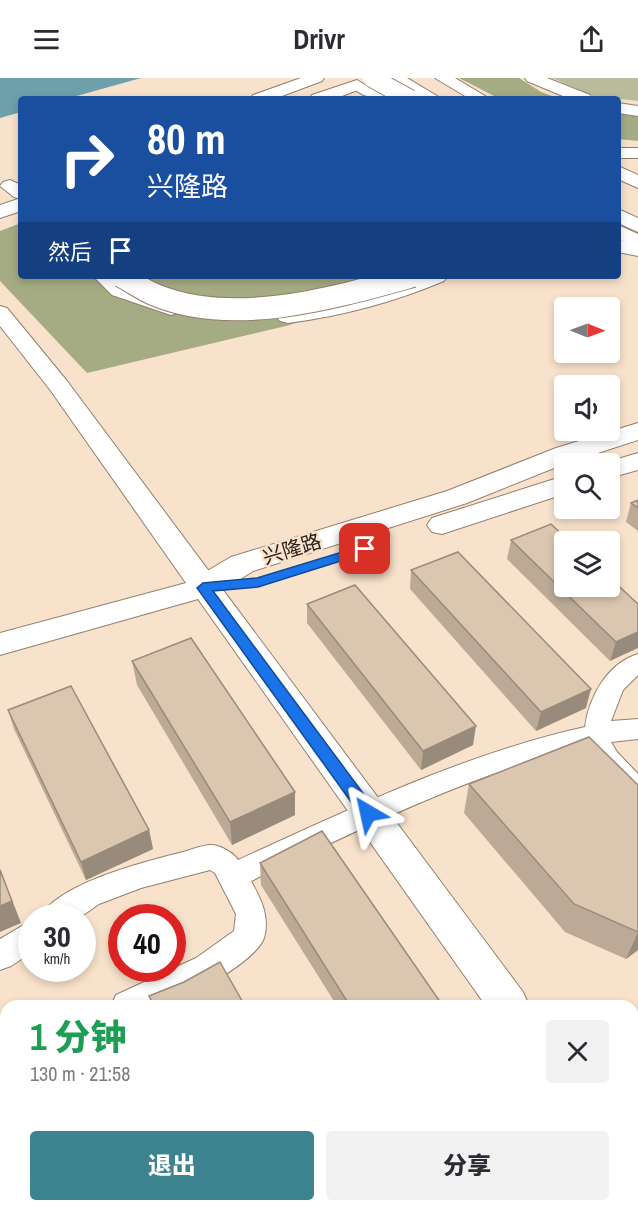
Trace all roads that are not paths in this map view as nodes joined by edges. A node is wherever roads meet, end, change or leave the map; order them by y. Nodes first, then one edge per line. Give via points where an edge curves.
1 (316, 78) edge
2 (395, 78) edge
3 (443, 78) edge
4 (527, 78) edge
5 (533, 78) edge
6 (368, 80) edge
7 (267, 96) edge
8 (326, 96) edge
9 (380, 96) edge
10 (403, 96) edge
11 (428, 96) edge
12 (476, 96) edge
13 (562, 96) edge
14 (577, 96) edge
15 (621, 107) edge
16 (638, 109) edge
17 (621, 153) edge
18 (638, 153) edge
19 (621, 174) edge
20 (638, 182) edge
21 (621, 201) edge
22 (18, 205) edge
23 (638, 210) edge
24 (0, 212) edge
25 (621, 217) edge
26 (638, 226) edge
27 (621, 233) edge
28 (638, 242) edge
29 (621, 247) edge
30 (638, 250) edge
31 (117, 279) edge
32 (120, 279) edge
33 (122, 279) edge
34 (125, 279) edge
35 (374, 279) edge
36 (399, 279) edge
37 (402, 279) edge
38 (429, 279) edge
39 (0, 312) edge
40 (638, 431) edge
41 (638, 461) edge
42 (620, 467) edge
43 (554, 488) edge
44 (203, 588) junction
45 (0, 644) edge
46 (638, 663) edge
47 (638, 729) edge
48 (597, 734) junction
49 (638, 791) edge
50 (368, 813) junction
51 (232, 876) junction
52 (76, 904) edge
53 (18, 944) edge
54 (0, 956) edge
55 (140, 1000) edge
56 (505, 1000) edge

1 - 7 main road
2 - 11 main road
3 - 12 main road
4 - 13 main road
5 - 14 main road
6 - 8 main road
6 - 9 street
6 - 10 main road, bridge
15 - 16 main road
17 - 18 main road
19 - 20 main road
21 - 23 main road
22 - 24 main road
25 - 26 main road
27 - 28 street
29 - 30 main road
31 - 38 main road via 120,290 157,305 248,319 292,316 366,302
32 - 36 main road, bridge via 163,302 230,314 312,308 368,293
33 - 37 main road, bridge via 158,295 231,309 318,301
34 - 35 main road, bridge via 198,301 233,304 322,298
39 - 44 street via 59,386
40 - 44 main road, 兴隆路 via 566,454 457,497 242,564
41 - 42 main road
43 - 44 main road, 兴隆路 via 258,582
44 - 45 street
44 - 50 street
46 - 48 street via 619,677 598,718
47 - 48 street
48 - 49 street via 599,746
48 - 50 street via 501,762
50 - 51 street
50 - 56 street
51 - 52 street via 225,864 212,857 195,860 89,895
51 - 55 street via 251,914 249,936 234,952 205,971
53 - 54 street

